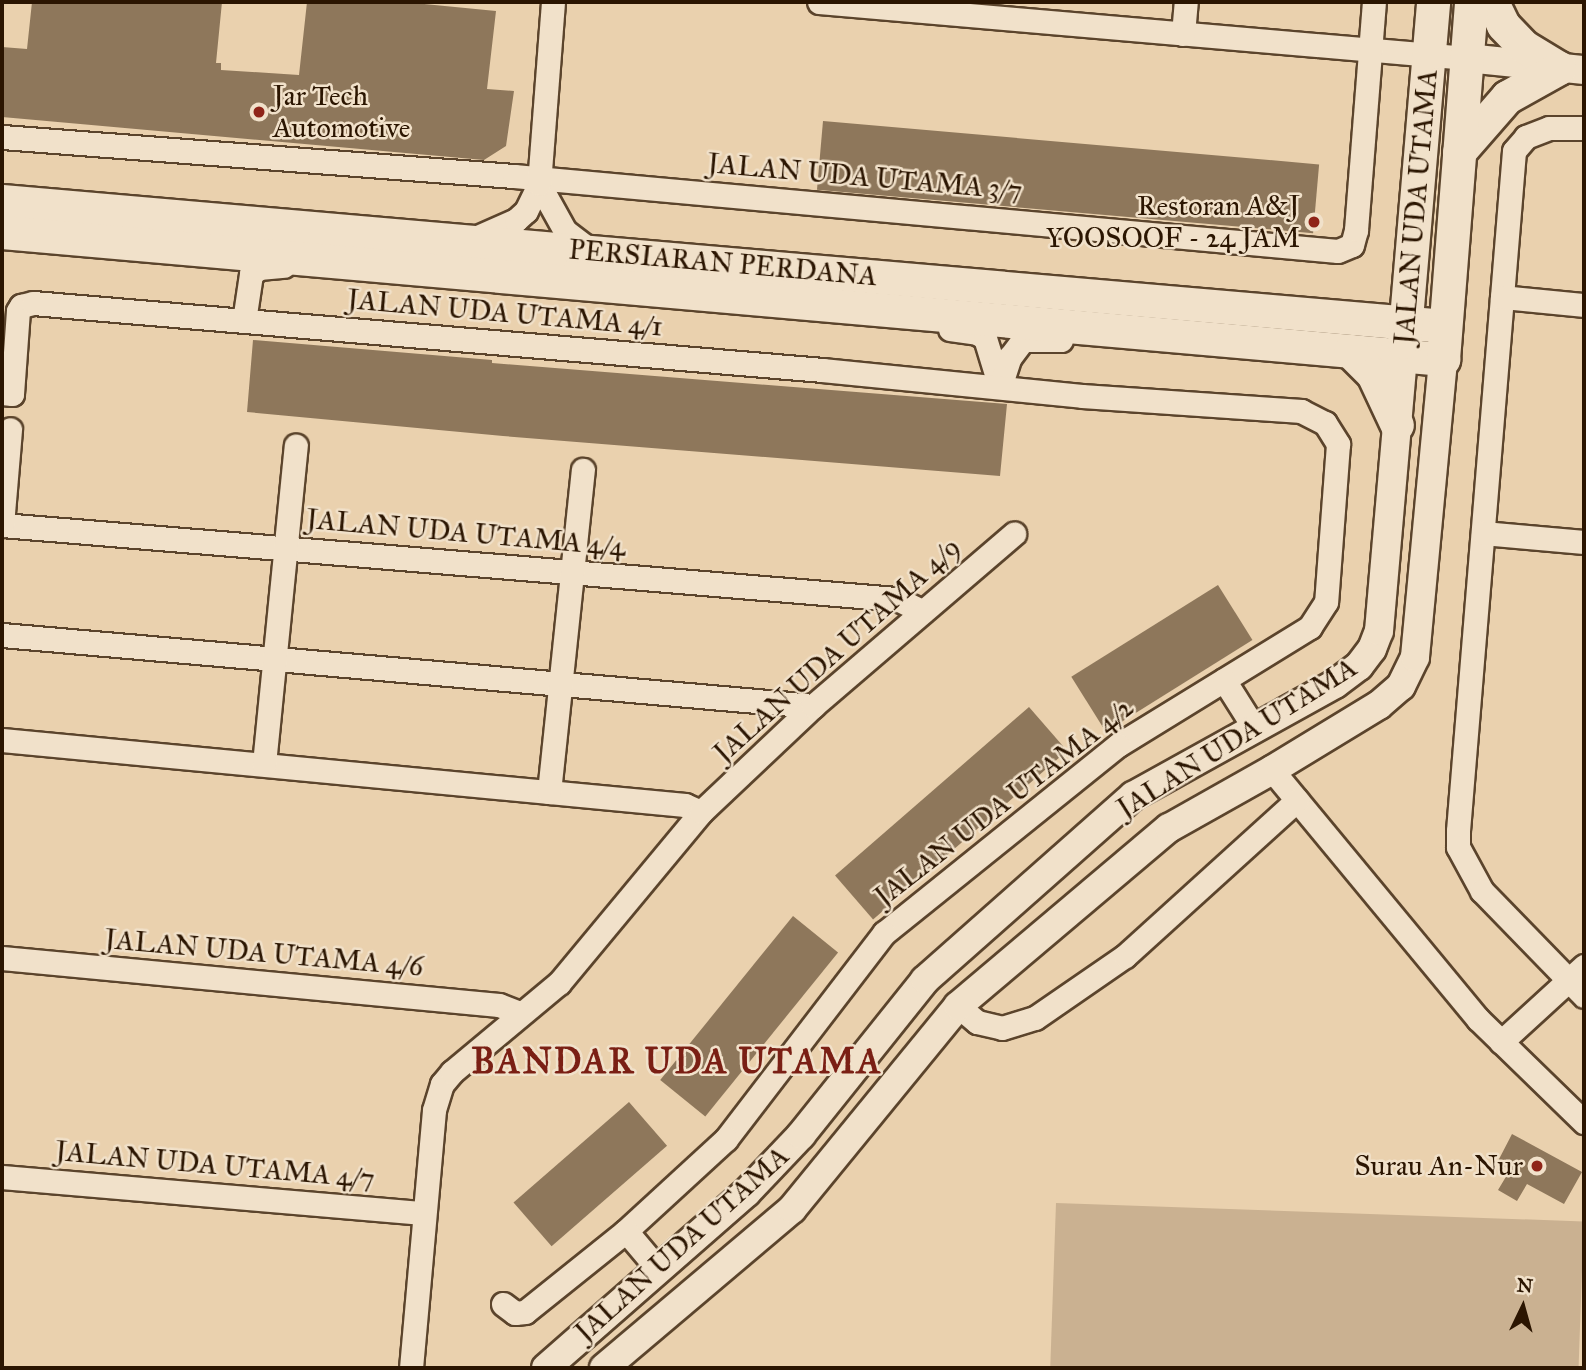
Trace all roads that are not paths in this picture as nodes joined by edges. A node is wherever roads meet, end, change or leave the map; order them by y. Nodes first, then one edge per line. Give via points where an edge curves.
1 (553, 2) edge
2 (819, 2) edge
3 (1186, 2) edge
4 (1374, 2) edge
5 (1433, 2) edge
6 (1471, 2) edge
7 (1492, 2) edge
8 (983, 9) edge
9 (1183, 34) junction
10 (1370, 50) junction
11 (1429, 55) junction
12 (1467, 58) junction
13 (1572, 69) edge
14 (1584, 128) edge
15 (2, 137) edge
16 (1459, 152) junction
17 (539, 181) junction
18 (2, 201) edge
19 (11, 238) edge
20 (467, 242) junction
21 (593, 252) junction
22 (1411, 257) junction
23 (336, 261) junction
24 (1502, 297) junction
25 (833, 305) junction
26 (1584, 305) edge
27 (1356, 318) junction
28 (244, 321) junction
29 (1406, 322) junction
30 (1445, 326) junction
31 (1161, 334) junction
32 (1350, 351) junction
33 (1403, 355) junction
34 (1443, 359) junction
35 (1000, 387) junction
36 (7, 393) edge
37 (1082, 396) joint
38 (1397, 425) junction
39 (10, 429) dead end
40 (296, 446) dead end
41 (583, 470) dead end
42 (2, 525) edge
43 (1483, 533) junction
44 (1014, 534) dead end
45 (1584, 542) edge
46 (286, 548) junction
47 (572, 572) junction
48 (922, 611) junction
49 (2, 635) edge
50 (275, 659) junction
51 (1224, 680) junction
52 (560, 684) junction
53 (813, 706) junction
54 (1255, 729) junction
55 (2, 740) edge
56 (264, 764) junction
57 (1272, 770) junction
58 (549, 792) junction
59 (1297, 800) junction
60 (701, 812) junction
61 (2, 958) edge
62 (1579, 981) edge
63 (958, 1006) junction
64 (520, 1013) junction
65 (1502, 1042) junction
66 (1584, 1122) edge
67 (2, 1177) edge
68 (423, 1213) junction
69 (625, 1231) junction
70 (658, 1269) junction
71 (503, 1304) dead end
72 (411, 1368) edge
73 (546, 1368) edge
74 (604, 1368) edge

1 - 17 street
2 - 8 street
3 - 9 street
4 - 10 street
5 - 11 main road, JALAN UDA UTAMA
6 - 12 main road, JALAN UDA UTAMA
7 - 13 main road via 1503,25 1523,46
8 - 9 street
9 - 10 street
10 - 11 street
10 - 17 street, JALAN UDA UTAMA 3/7 via 1356,230 1352,244 1338,250
11 - 12 street
11 - 22 main road, JALAN UDA UTAMA
12 - 13 street
12 - 16 main road, JALAN UDA UTAMA
13 - 16 main road via 1507,97
14 - 24 street via 1549,128 1526,137 1514,151
15 - 17 street, JALAN UDA UTAMA 3/7
16 - 30 main road, JALAN UDA UTAMA
17 - 20 street via 526,211 516,220
17 - 21 street via 565,231
18 - 20 main road, PERSIARAN PERDANA
19 - 23 main road, PERSIARAN PERDANA
20 - 21 main road, PERSIARAN PERDANA
21 - 27 main road, PERSIARAN PERDANA
22 - 27 main road via 1398,285
22 - 29 main road, JALAN UDA UTAMA
23 - 25 main road, PERSIARAN PERDANA
23 - 28 street via 259,268 251,274
24 - 26 street
24 - 43 street
25 - 31 main road, PERSIARAN PERDANA
25 - 35 street via 863,322 882,326 977,333 985,338
27 - 29 main road, PERSIARAN PERDANA
28 - 35 street, JALAN UDA UTAMA 4/1
28 - 36 street, JALAN UDA UTAMA 4/1 via 27,304 16,317
29 - 30 main road, PERSIARAN PERDANA
29 - 33 main road, JALAN UDA UTAMA
30 - 34 main road, JALAN UDA UTAMA
31 - 32 main road, PERSIARAN PERDANA
31 - 35 street via 1108,343 1023,340 1010,357
32 - 33 main road, PERSIARAN PERDANA
32 - 38 main road via 1373,374
33 - 34 main road, PERSIARAN PERDANA
33 - 38 street, JALAN UDA UTAMA
34 - 57 street, JALAN UDA UTAMA via 1415,657 1401,686 1379,705
35 - 37 street, JALAN UDA UTAMA 4/1
37 - 51 street, JALAN UDA UTAMA 4/2 via 1301,411 1325,423 1338,444 1326,602 1310,628
38 - 54 street, JALAN UDA UTAMA via 1379,631 1372,649 1335,684
39 - 42 street
40 - 46 street
41 - 47 street
42 - 46 street, JALAN UDA UTAMA 4/4
43 - 45 street
43 - 62 street via 1458,847 1482,891
44 - 48 street, JALAN UDA UTAMA 4/9
46 - 47 street, JALAN UDA UTAMA 4/4
46 - 50 street
47 - 48 street, JALAN UDA UTAMA 4/4 via 897,599
47 - 52 street
48 - 53 street, JALAN UDA UTAMA 4/9
49 - 50 street
50 - 52 street
50 - 56 street
51 - 54 street
51 - 69 street, JALAN UDA UTAMA 4/2 via 1118,745 884,933 726,1139
52 - 53 street
52 - 58 street
53 - 60 street, JALAN UDA UTAMA 4/9
54 - 70 street, JALAN UDA UTAMA via 1133,796 925,980 801,1135 747,1192
55 - 56 street
56 - 58 street
57 - 59 street
57 - 63 street, JALAN UDA UTAMA via 1169,828
58 - 60 street via 685,805
59 - 63 street via 1125,956 1035,1018 1002,1028 977,1022
59 - 65 street
60 - 64 street, JALAN UDA UTAMA 4/9 via 559,983
61 - 64 street, JALAN UDA UTAMA 4/6 via 499,1004
62 - 65 street
63 - 74 street, JALAN UDA UTAMA via 792,1209
64 - 68 street, JALAN UDA UTAMA 4/9 via 442,1084 434,1110
65 - 66 street
67 - 68 street, JALAN UDA UTAMA 4/7
68 - 72 street, JALAN UDA UTAMA 4/9
69 - 70 street
69 - 71 street, JALAN UDA UTAMA 4/2 via 525,1312 515,1313
70 - 73 street, JALAN UDA UTAMA

